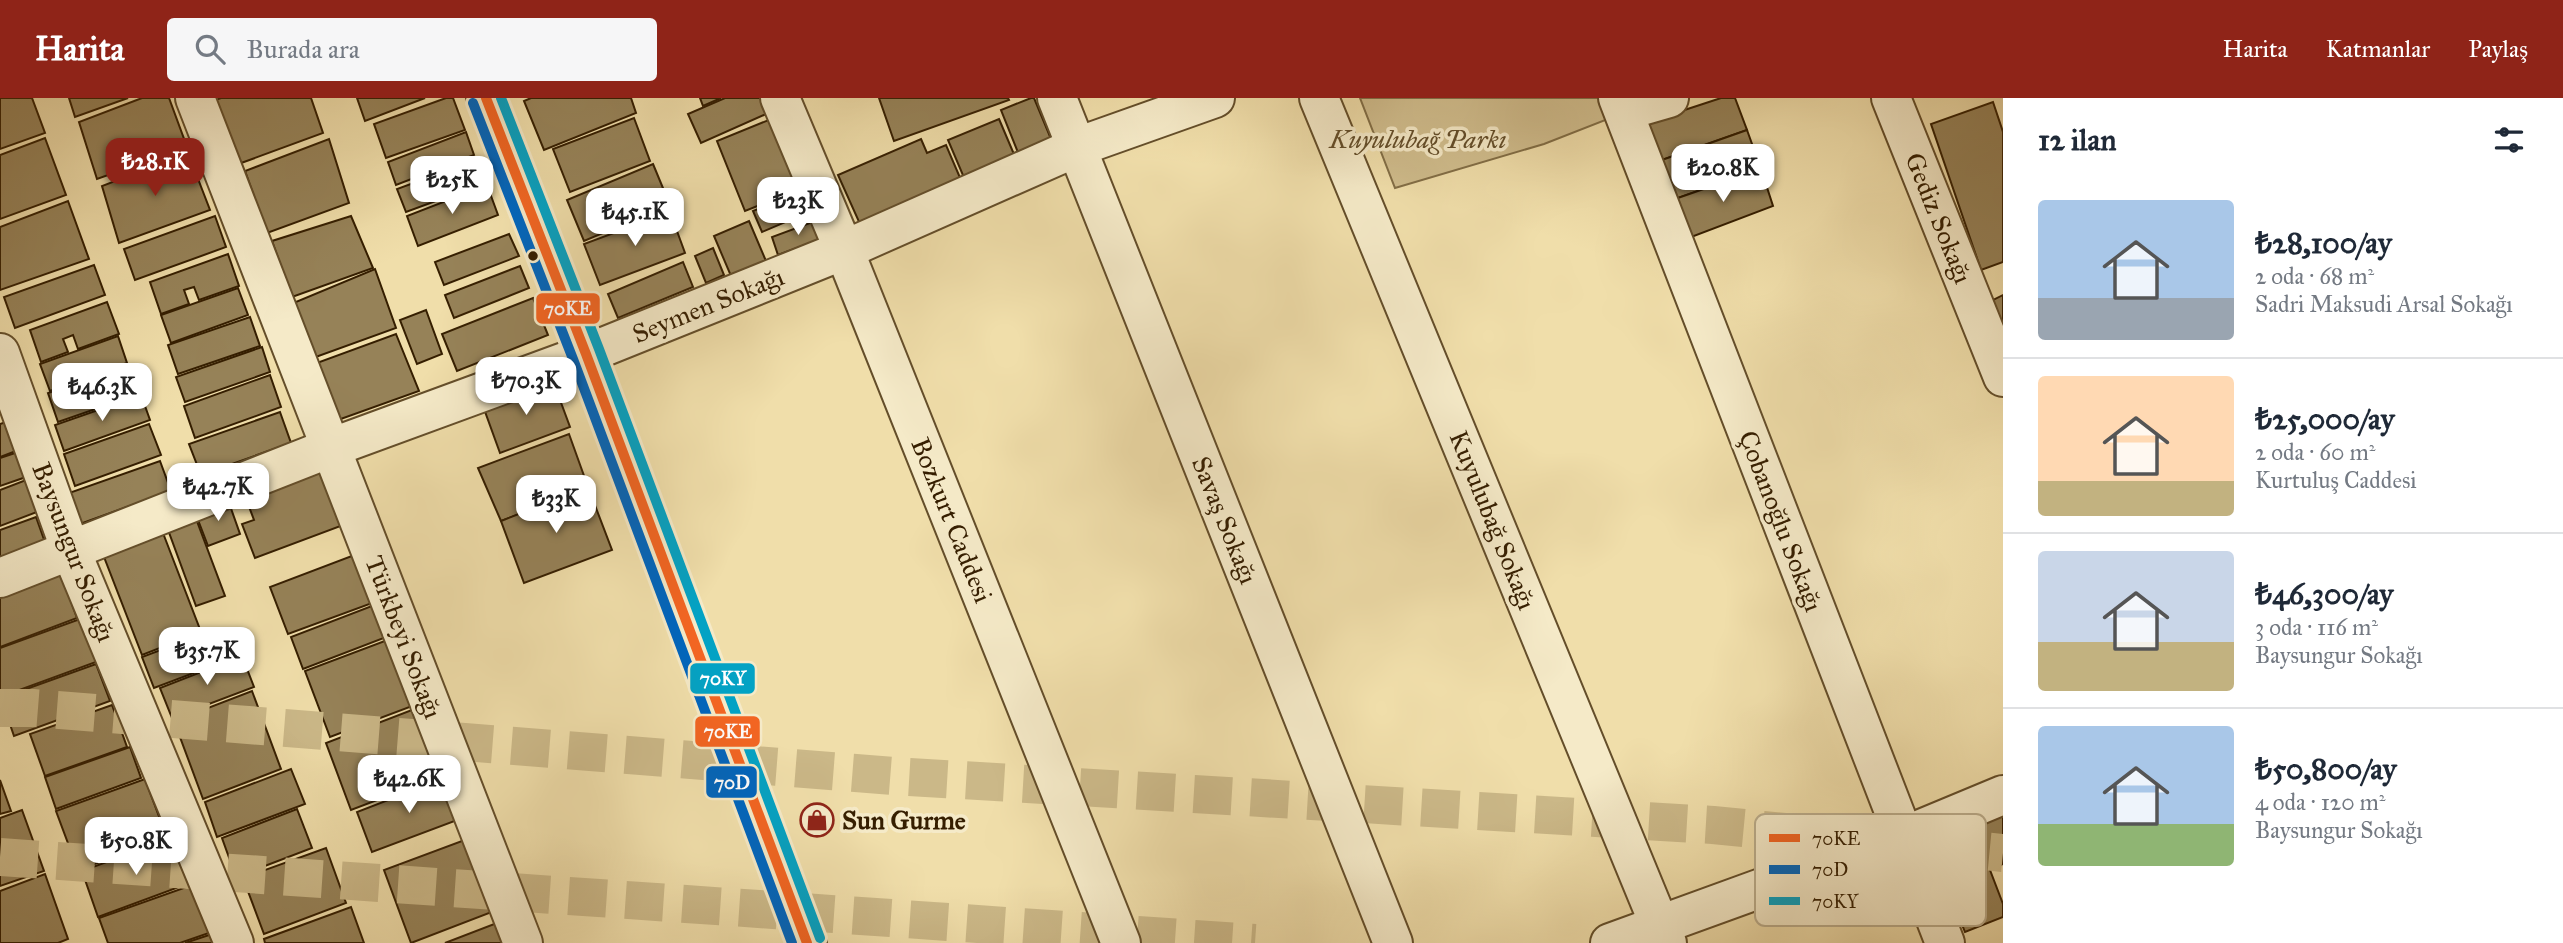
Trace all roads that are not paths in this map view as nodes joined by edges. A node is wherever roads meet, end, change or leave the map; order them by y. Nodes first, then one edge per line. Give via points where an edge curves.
1 (195, 98) edge
2 (486, 98) edge
3 (780, 98) edge
4 (1057, 98) edge
5 (1215, 98) edge
6 (1319, 98) edge
7 (1668, 98) edge
8 (1891, 98) edge
9 (1621, 105) edge
10 (1077, 147) junction
11 (844, 250) junction
12 (0, 353) edge
13 (586, 354) junction
14 (2003, 377) edge
15 (330, 447) junction
16 (71, 551) junction
17 (0, 578) edge
18 (2003, 795) edge
19 (1893, 814) edge
20 (1957, 814) edge
21 (1755, 897) edge
22 (1938, 926) edge
23 (1663, 934) edge
24 (234, 943) edge
25 (523, 943) edge
26 (807, 943) edge
27 (1121, 943) edge
28 (1393, 943) edge
29 (1610, 943) edge
30 (1945, 943) edge

1 - 15 street, Türkbeyi Sokağı
2 - 13 street
3 - 11 street, Bozkurt Caddesi
4 - 10 street, Savaş Sokağı
5 - 10 street, Seymen Sokağı
6 - 23 street, Kuyulubağ Sokağı
7 - 9 street
8 - 14 street, Gediz Sokağı
9 - 19 street, Çobanoğlu Sokağı
10 - 11 street, Seymen Sokağı
10 - 28 street, Savaş Sokağı
11 - 13 street, Seymen Sokağı
11 - 27 street, Bozkurt Caddesi
12 - 16 street, Baysungur Sokağı
13 - 15 street, Seymen Sokağı
13 - 26 street
15 - 16 street, Seymen Sokağı
15 - 25 street, Türkbeyi Sokağı
16 - 17 street, Seymen Sokağı
16 - 24 street, Baysungur Sokağı
18 - 20 street
21 - 23 street
22 - 30 street, Çobanoğlu Sokağı
23 - 29 street

